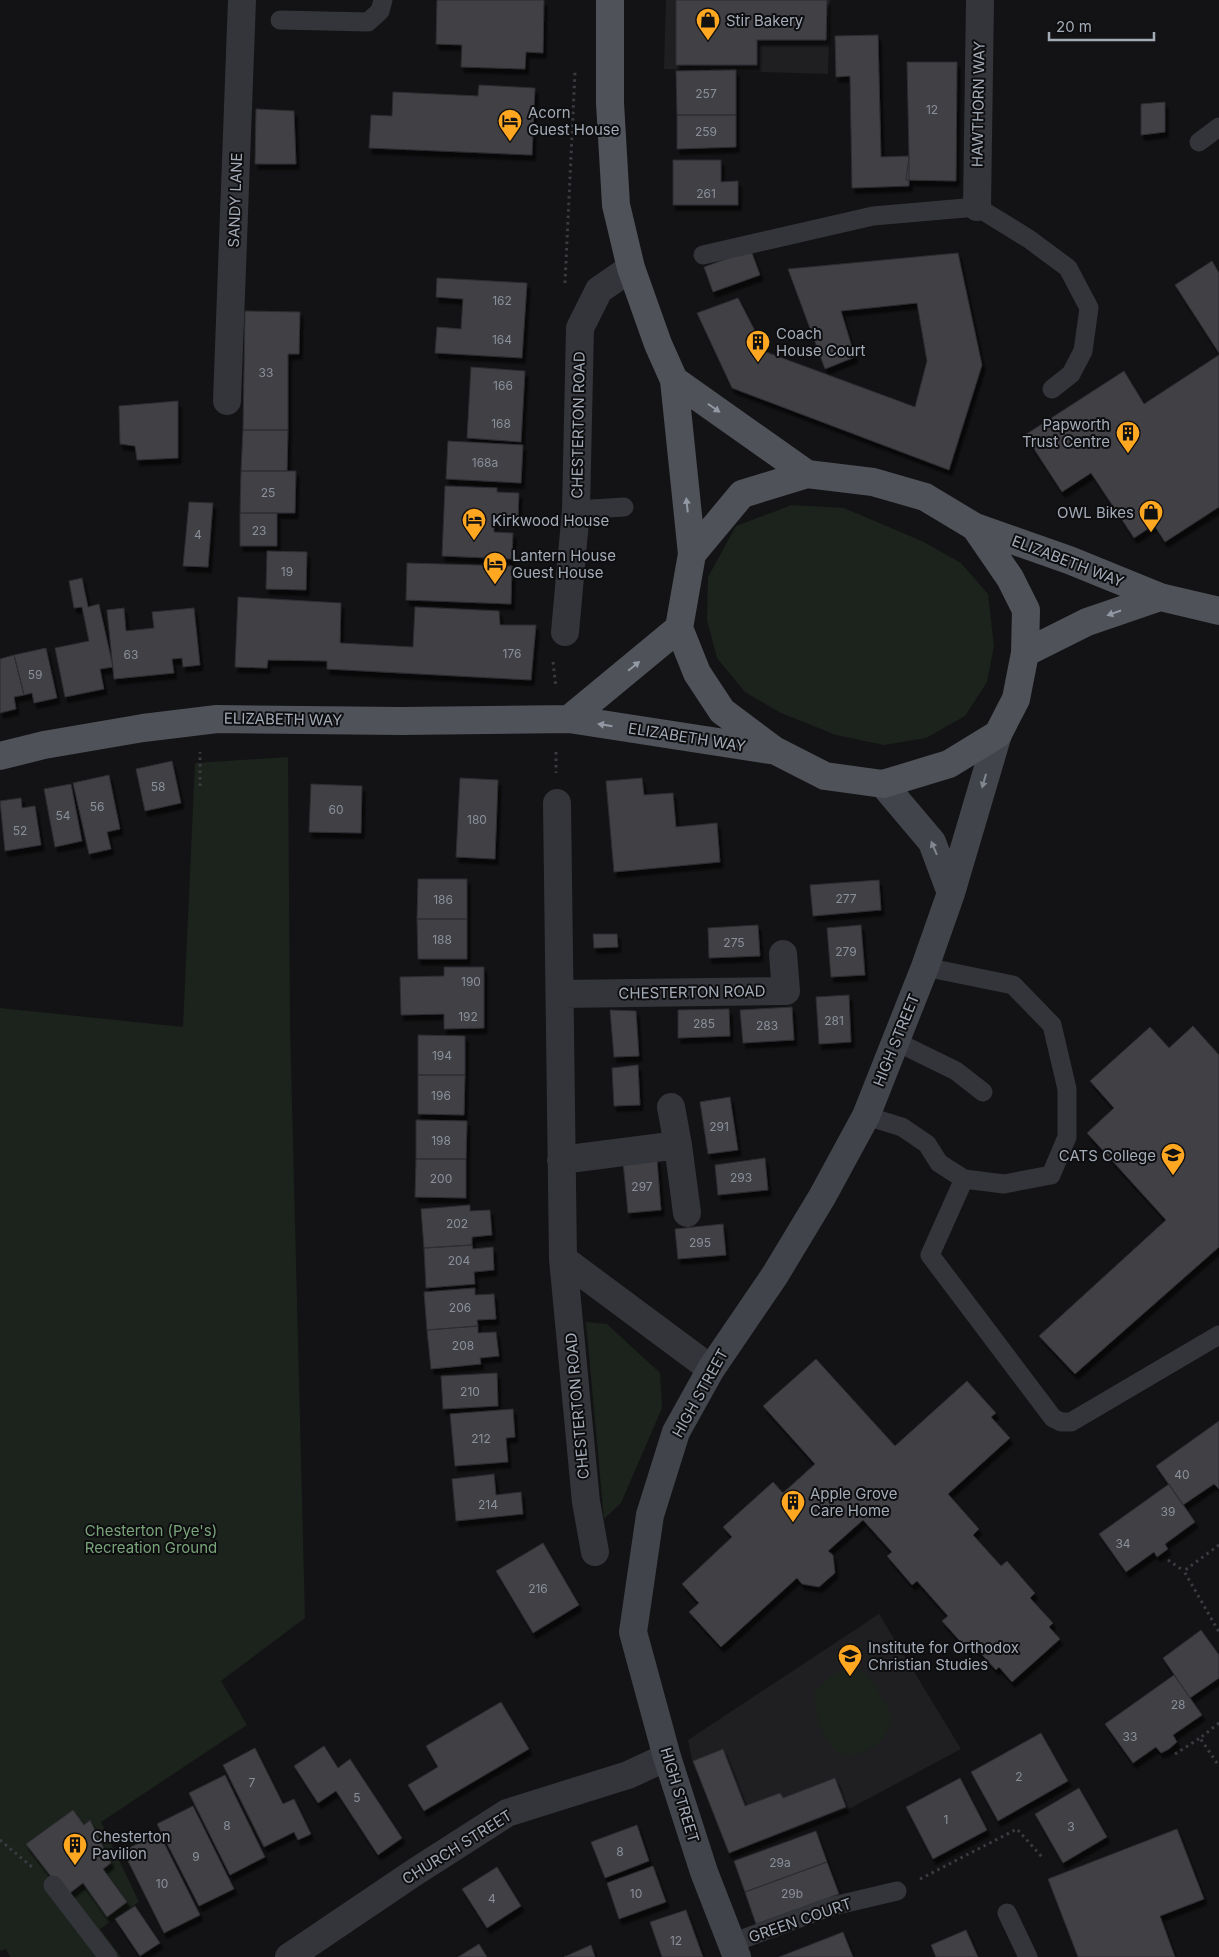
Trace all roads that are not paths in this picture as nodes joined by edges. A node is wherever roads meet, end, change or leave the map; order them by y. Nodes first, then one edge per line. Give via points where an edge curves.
1 (242, 0) edge
2 (383, 0) edge
3 (610, 0) edge
4 (980, 0) edge
5 (280, 20) dead end
6 (1219, 126) edge
7 (1199, 142) dead end
8 (977, 207) junction
9 (703, 255) dead end
10 (631, 268) junction
11 (674, 380) junction
12 (1052, 389) dead end
13 (227, 401) dead end
14 (808, 474) junction
15 (624, 507) dead end
16 (576, 510) junction
17 (975, 527) junction
18 (692, 554) junction
19 (1160, 597) junction
20 (1219, 611) edge
21 (679, 628) junction
22 (566, 632) dead end
23 (1025, 654) junction
24 (570, 719) junction
25 (998, 734) junction
26 (774, 750) junction
27 (0, 756) edge
28 (883, 784) junction
29 (557, 804) dead end
30 (951, 893) junction
31 (783, 954) dead end
32 (925, 967) junction
33 (561, 994) junction
34 (894, 1041) junction
35 (983, 1092) dead end
36 (671, 1106) dead end
37 (866, 1116) junction
38 (678, 1145) junction
39 (561, 1160) junction
40 (964, 1179) junction
41 (686, 1212) dead end
42 (563, 1259) junction
43 (1219, 1335) edge
44 (711, 1369) junction
45 (595, 1552) dead end
46 (667, 1757) junction
47 (53, 1885) road end
48 (897, 1891) road end
49 (1007, 1913) dead end
50 (734, 1950) edge
51 (108, 1957) edge
52 (289, 1957) edge
53 (1028, 1957) edge

1 - 13 street, SANDY LANE
2 - 5 lane via 380,11 368,22
3 - 10 main road via 610,103 616,205
4 - 8 street, HAWTHORN WAY
6 - 7 lane
8 - 9 lane via 873,216
8 - 12 lane via 1068,268 1090,308 1083,351 1071,374
10 - 11 main road
10 - 16 street, CHESTERTON ROAD via 599,290 580,328
11 -> 14 main road
18 -> 11 main road
14 - 17 main road via 873,482 925,497
14 - 18 main road via 742,494
15 - 16 lane
16 - 22 street, CHESTERTON ROAD
17 - 19 main road, ELIZABETH WAY
17 - 23 main road via 1010,578 1026,610
18 - 21 main road
19 - 20 main road, ELIZABETH WAY
19 -> 23 main road, ELIZABETH WAY via 1087,622
24 -> 21 main road
21 - 26 main road via 697,672 722,710
23 - 25 main road via 1016,699
26 -> 24 main road, ELIZABETH WAY
24 - 27 main road, ELIZABETH WAY via 217,718 134,729
25 - 28 main road via 949,764
25 -> 30 street, HIGH STREET
26 - 28 main road via 825,776
30 -> 28 street via 932,842
29 - 33 street, CHESTERTON ROAD
30 - 32 street, HIGH STREET
31 - 33 street, CHESTERTON ROAD via 786,991
32 - 34 street, HIGH STREET
32 - 40 lane via 1013,986 1052,1025 1067,1089 1067,1136 1051,1175 1004,1184
33 - 39 street, CHESTERTON ROAD
34 - 35 lane via 956,1071
34 - 37 street, HIGH STREET
36 - 38 street
37 - 40 lane via 902,1128 927,1144 938,1162
37 - 44 street, HIGH STREET via 780,1267
38 - 39 street
38 - 41 street
39 - 42 street, CHESTERTON ROAD
40 - 43 lane via 930,1255 1053,1418 1071,1422
42 - 44 street
42 - 45 street, CHESTERTON ROAD via 586,1502
44 - 46 street, HIGH STREET via 676,1432 650,1515 633,1632
46 - 50 street, HIGH STREET via 704,1872
46 - 52 street, CHURCH STREET via 628,1775 507,1813
47 - 51 lane
48 - 50 lane, GREEN COURT via 829,1907
49 - 53 lane

